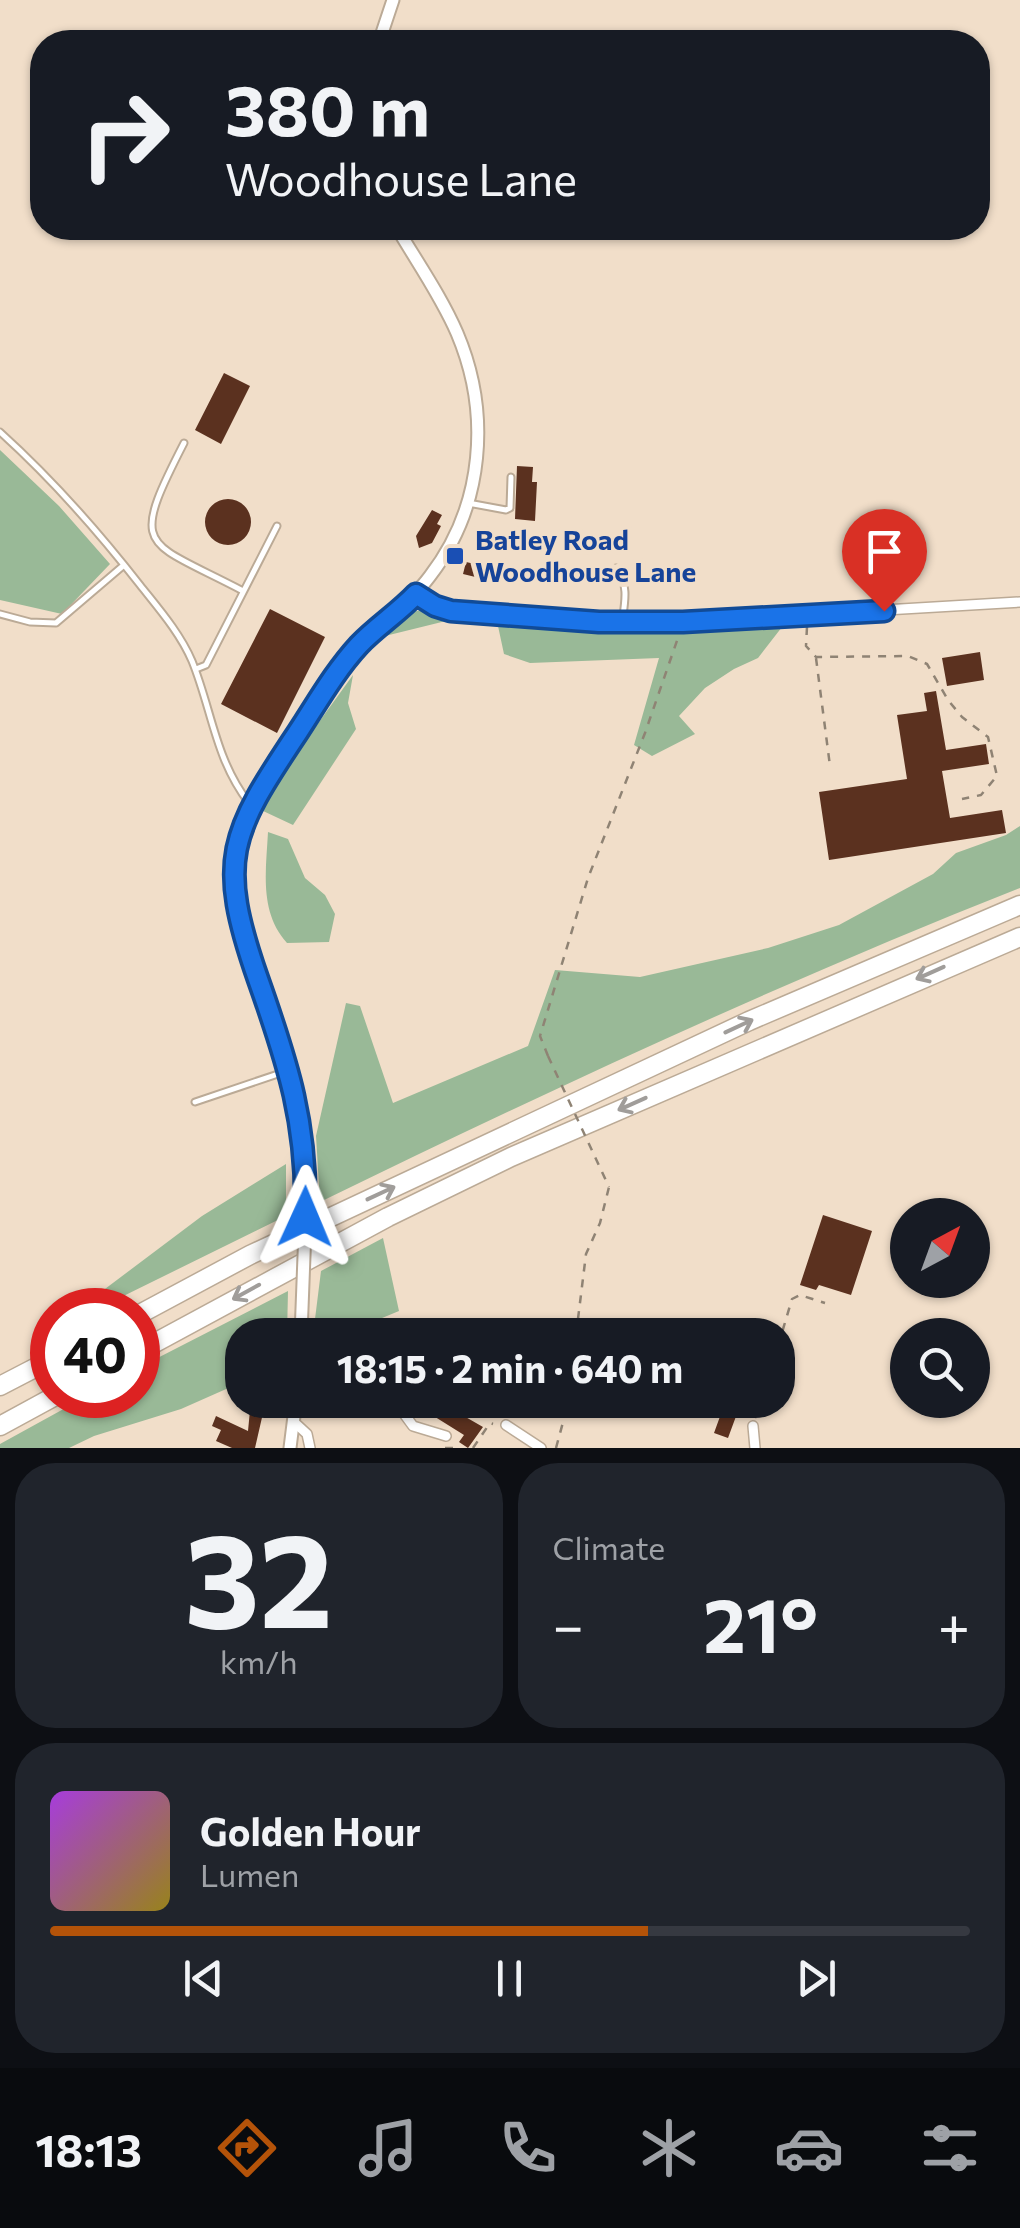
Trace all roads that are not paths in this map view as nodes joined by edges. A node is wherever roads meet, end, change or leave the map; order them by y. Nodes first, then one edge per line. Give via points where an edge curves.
1 (393, 0) edge
2 (383, 30) edge
3 (404, 240) edge
4 (0, 432) edge
5 (184, 443) dead end
6 (511, 477) dead end
7 (468, 503) junction
8 (277, 526) dead end
9 (124, 564) junction
10 (616, 568) dead end
11 (244, 591) junction
12 (416, 594) junction
13 (1020, 602) edge
14 (0, 614) edge
15 (622, 622) junction
16 (194, 669) junction
17 (250, 805) junction
18 (1020, 906) edge
19 (1020, 937) edge
20 (290, 1070) junction
21 (195, 1102) dead end
22 (160, 1303) edge
23 (301, 1318) edge
24 (160, 1340) edge
25 (30, 1370) edge
26 (0, 1386) edge
27 (30, 1410) edge
28 (295, 1418) edge
29 (407, 1418) edge
30 (294, 1422) junction
31 (0, 1426) edge
32 (506, 1426) road end
33 (752, 1426) road end
34 (446, 1436) dead end
35 (290, 1448) edge
36 (310, 1448) edge
37 (541, 1448) edge
38 (756, 1448) edge

1 - 2 street
3 - 7 street via 469,366 478,426
4 - 9 lane via 73,502
5 - 11 lane via 156,498 152,536 164,550
6 - 7 lane via 510,508
7 - 12 street via 448,550
8 - 11 lane
9 - 14 lane via 56,622
9 - 16 lane via 177,632
10 - 15 lane via 626,591
11 - 16 lane via 206,664
12 - 15 street via 451,611
12 - 17 street via 349,656
13 - 15 street
16 - 17 lane via 218,748
17 - 20 street via 234,860 234,896
22 -> 18 highway via 749,1022
19 -> 24 highway via 511,1157
20 - 21 lane
20 - 23 street, bridge via 306,1177
25 - 26 highway
27 - 31 highway
28 - 30 street
29 - 34 street
30 - 35 street
30 - 36 street
32 - 37 street
33 - 38 street

